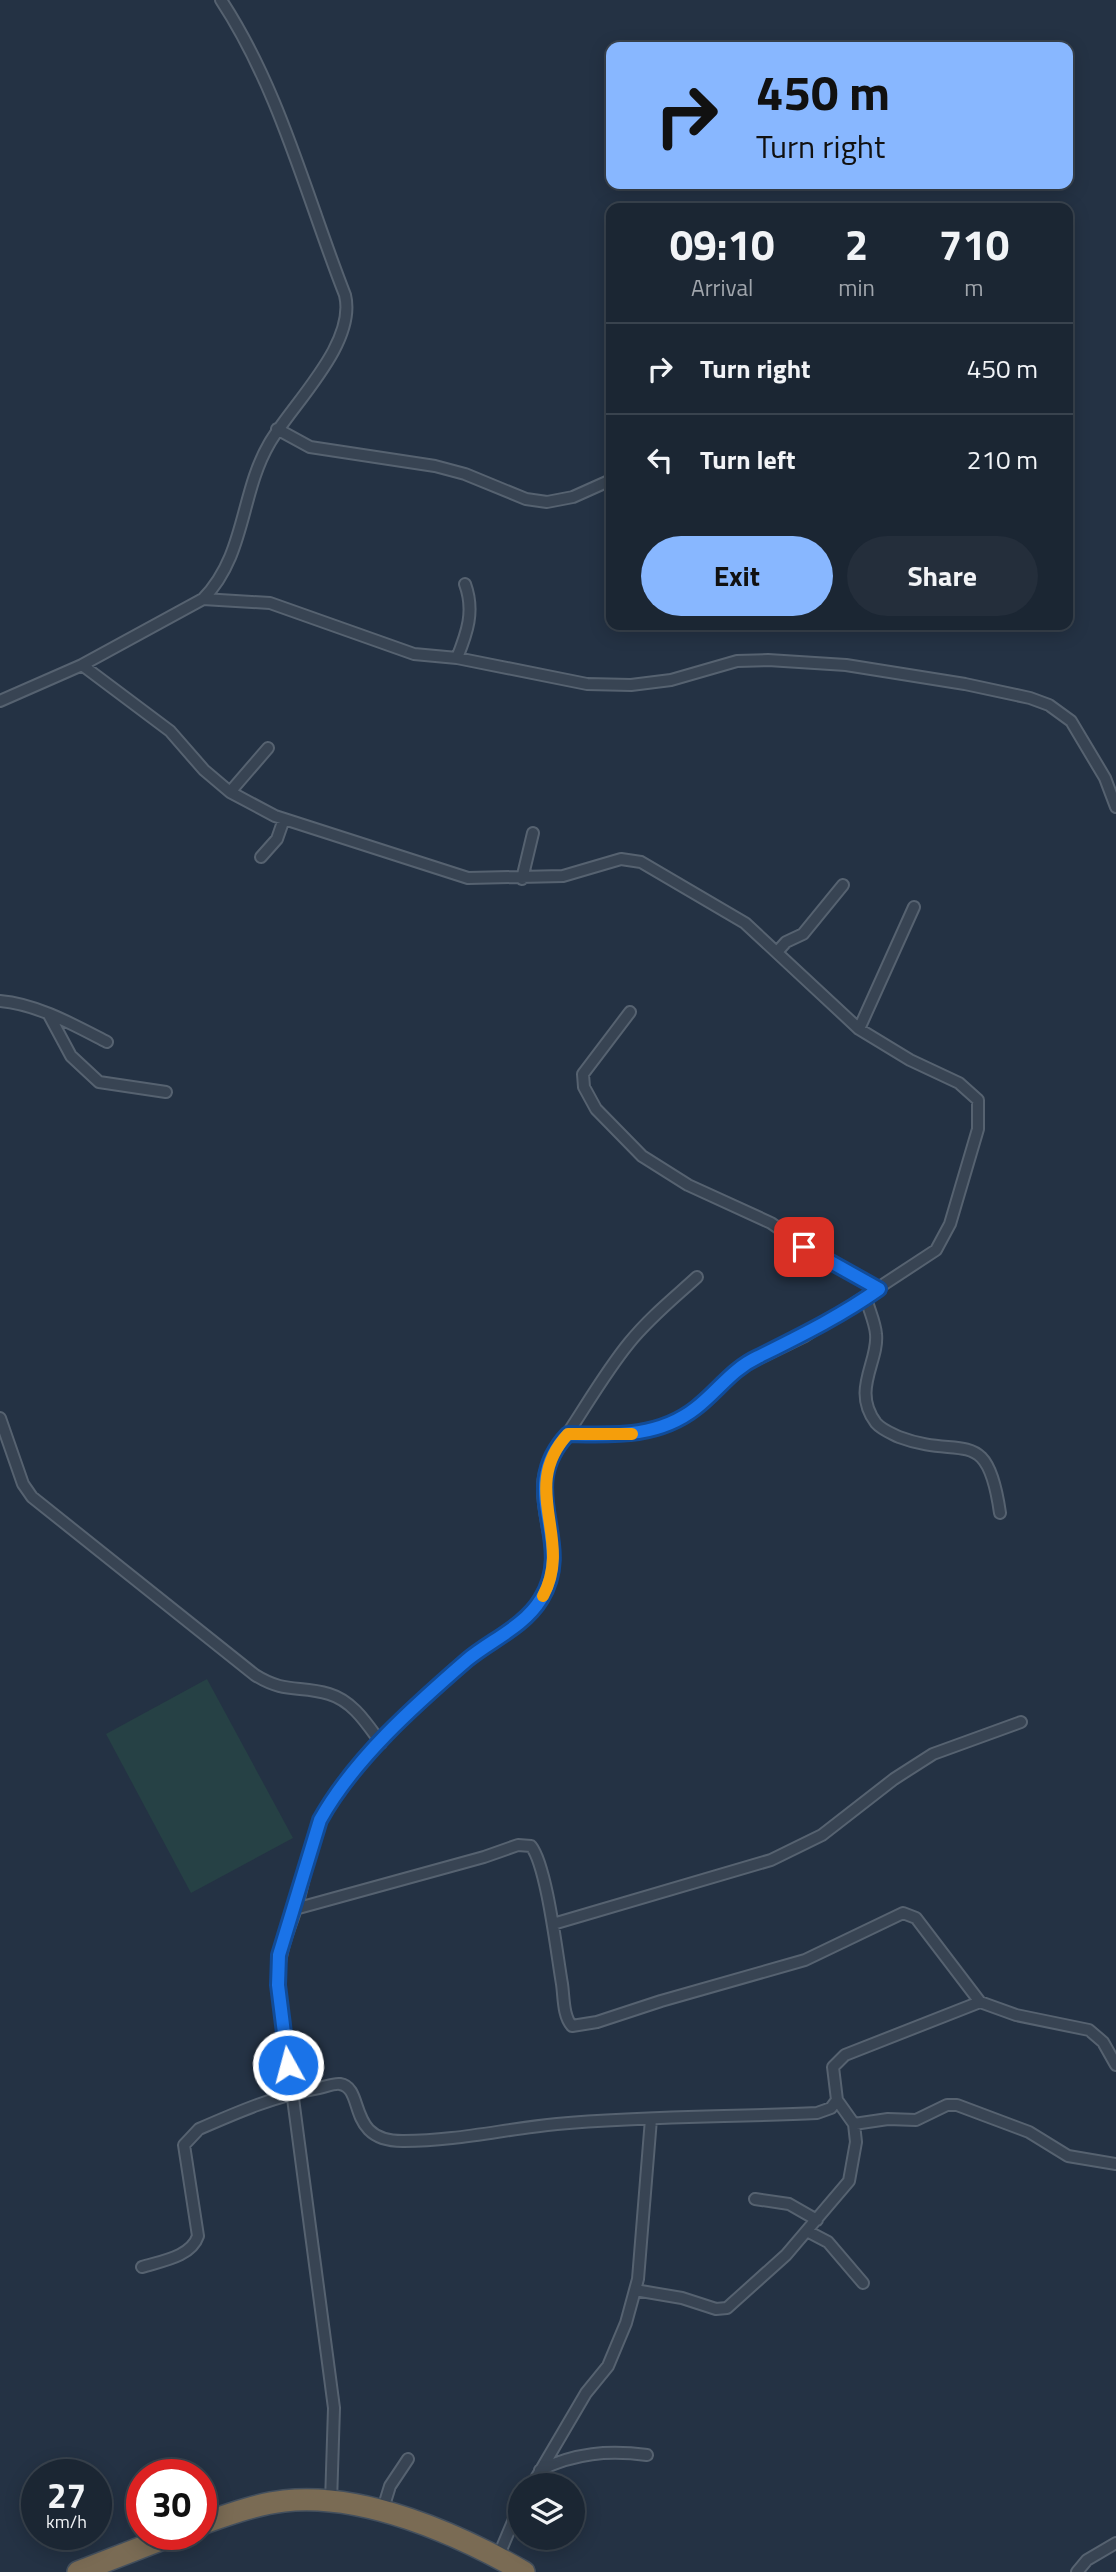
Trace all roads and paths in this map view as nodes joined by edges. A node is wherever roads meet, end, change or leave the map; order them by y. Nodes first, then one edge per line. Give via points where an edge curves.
1 (221, 0) edge
2 (278, 429) junction
3 (606, 482) edge
4 (465, 584) dead end
5 (203, 599) junction
6 (457, 659) junction
7 (82, 665) junction
8 (0, 701) edge
9 (268, 748) dead end
10 (230, 792) junction
11 (1116, 807) edge
12 (284, 819) junction
13 (533, 833) dead end
14 (261, 857) dead end
15 (522, 879) junction
16 (843, 885) dead end
17 (914, 907) dead end
18 (777, 952) junction
19 (0, 1001) edge
20 (630, 1012) dead end
21 (49, 1015) junction
22 (859, 1029) junction
23 (107, 1042) dead end
24 (166, 1092) dead end
25 (697, 1277) dead end
26 (879, 1289) junction
27 (866, 1298) junction
28 (0, 1418) edge
29 (568, 1434) junction
30 (1000, 1513) dead end
31 (1021, 1722) dead end
32 (381, 1743) junction
33 (295, 1909) junction
34 (553, 1924) junction
35 (980, 2002) junction
36 (1116, 2065) edge
37 (291, 2092) junction
38 (837, 2099) junction
39 (651, 2119) junction
40 (854, 2124) junction
41 (1116, 2164) edge
42 (755, 2199) dead end
43 (817, 2220) junction
44 (807, 2231) junction
45 (142, 2267) dead end
46 (863, 2283) dead end
47 (635, 2290) junction
48 (647, 2455) dead end
49 (408, 2459) dead end
50 (540, 2470) junction
51 (538, 2473) edge
52 (331, 2502) junction
53 (382, 2512) junction
54 (217, 2520) edge
55 (508, 2533) edge
56 (1116, 2543) edge
57 (135, 2550) edge
58 (498, 2557) junction
59 (78, 2572) edge
60 (524, 2572) edge
61 (1077, 2572) edge

1 - 2 street via 255,54 276,104 348,305 340,337 327,361
2 - 3 street via 310,447 435,466 526,499 547,502 573,497
2 - 5 street via 253,478 234,554
4 - 6 street via 471,611
5 - 6 street via 270,603 414,654
5 - 7 street
6 - 11 street via 587,684 631,685 671,680 737,662 846,665 1030,698 1071,721 1105,778
7 - 8 street
7 - 10 street via 170,731
9 - 10 street
10 - 12 street
12 - 14 street via 277,839
12 - 15 street via 390,850 454,876
13 - 15 street
15 - 18 street via 564,876 630,859 745,923
16 - 18 street via 803,933
17 - 22 street
18 - 22 street
19 - 21 street
20 - 26 street via 583,1074 588,1097 604,1118 642,1156 667,1173 771,1223
21 - 23 street
21 - 24 street via 71,1056 99,1082
22 - 26 street via 971,1091 980,1112 945,1238 927,1257
25 - 29 street via 629,1343
26 - 27 street
27 - 29 street via 805,1336 738,1368 697,1408 673,1423 628,1435
27 - 30 street via 877,1336 866,1389 875,1422 908,1440 977,1454 995,1480
28 - 32 street via 28,1493 71,1531 255,1675 282,1689 338,1698 364,1718
29 - 32 street via 549,1458 544,1486 554,1563 540,1602 470,1658
31 - 34 street via 933,1754 822,1835 771,1860
32 - 33 street via 342,1784 320,1820
33 - 34 street via 524,1843 535,1851
33 - 37 street via 279,1955 278,1985
34 - 35 street via 572,2026 805,1960 903,1913 916,1918
35 - 36 street via 1038,2021 1089,2030 1103,2042
35 - 38 street via 845,2055 833,2067
37 - 39 street via 340,2084 353,2097 364,2127 383,2139 400,2141 454,2140 555,2124
37 - 45 street via 199,2129 188,2138 184,2145 196,2243 186,2252
37 - 52 street via 334,2408
38 - 39 street via 831,2108 817,2113
38 - 40 street
39 - 47 street
40 - 41 street via 916,2120 957,2105 1030,2132 1068,2156
40 - 43 street via 852,2172
42 - 43 street via 789,2204
43 - 44 street
44 - 46 street via 828,2242
44 - 47 street via 727,2308
47 - 50 street via 615,2353
48 - 50 street via 579,2455
49 - 53 street via 390,2486
50 - 51 street
52 - 53 highway
52 - 54 highway via 285,2501
53 - 58 highway via 449,2534
55 - 58 street
56 - 61 street via 1081,2564
57 - 59 highway
58 - 60 highway

